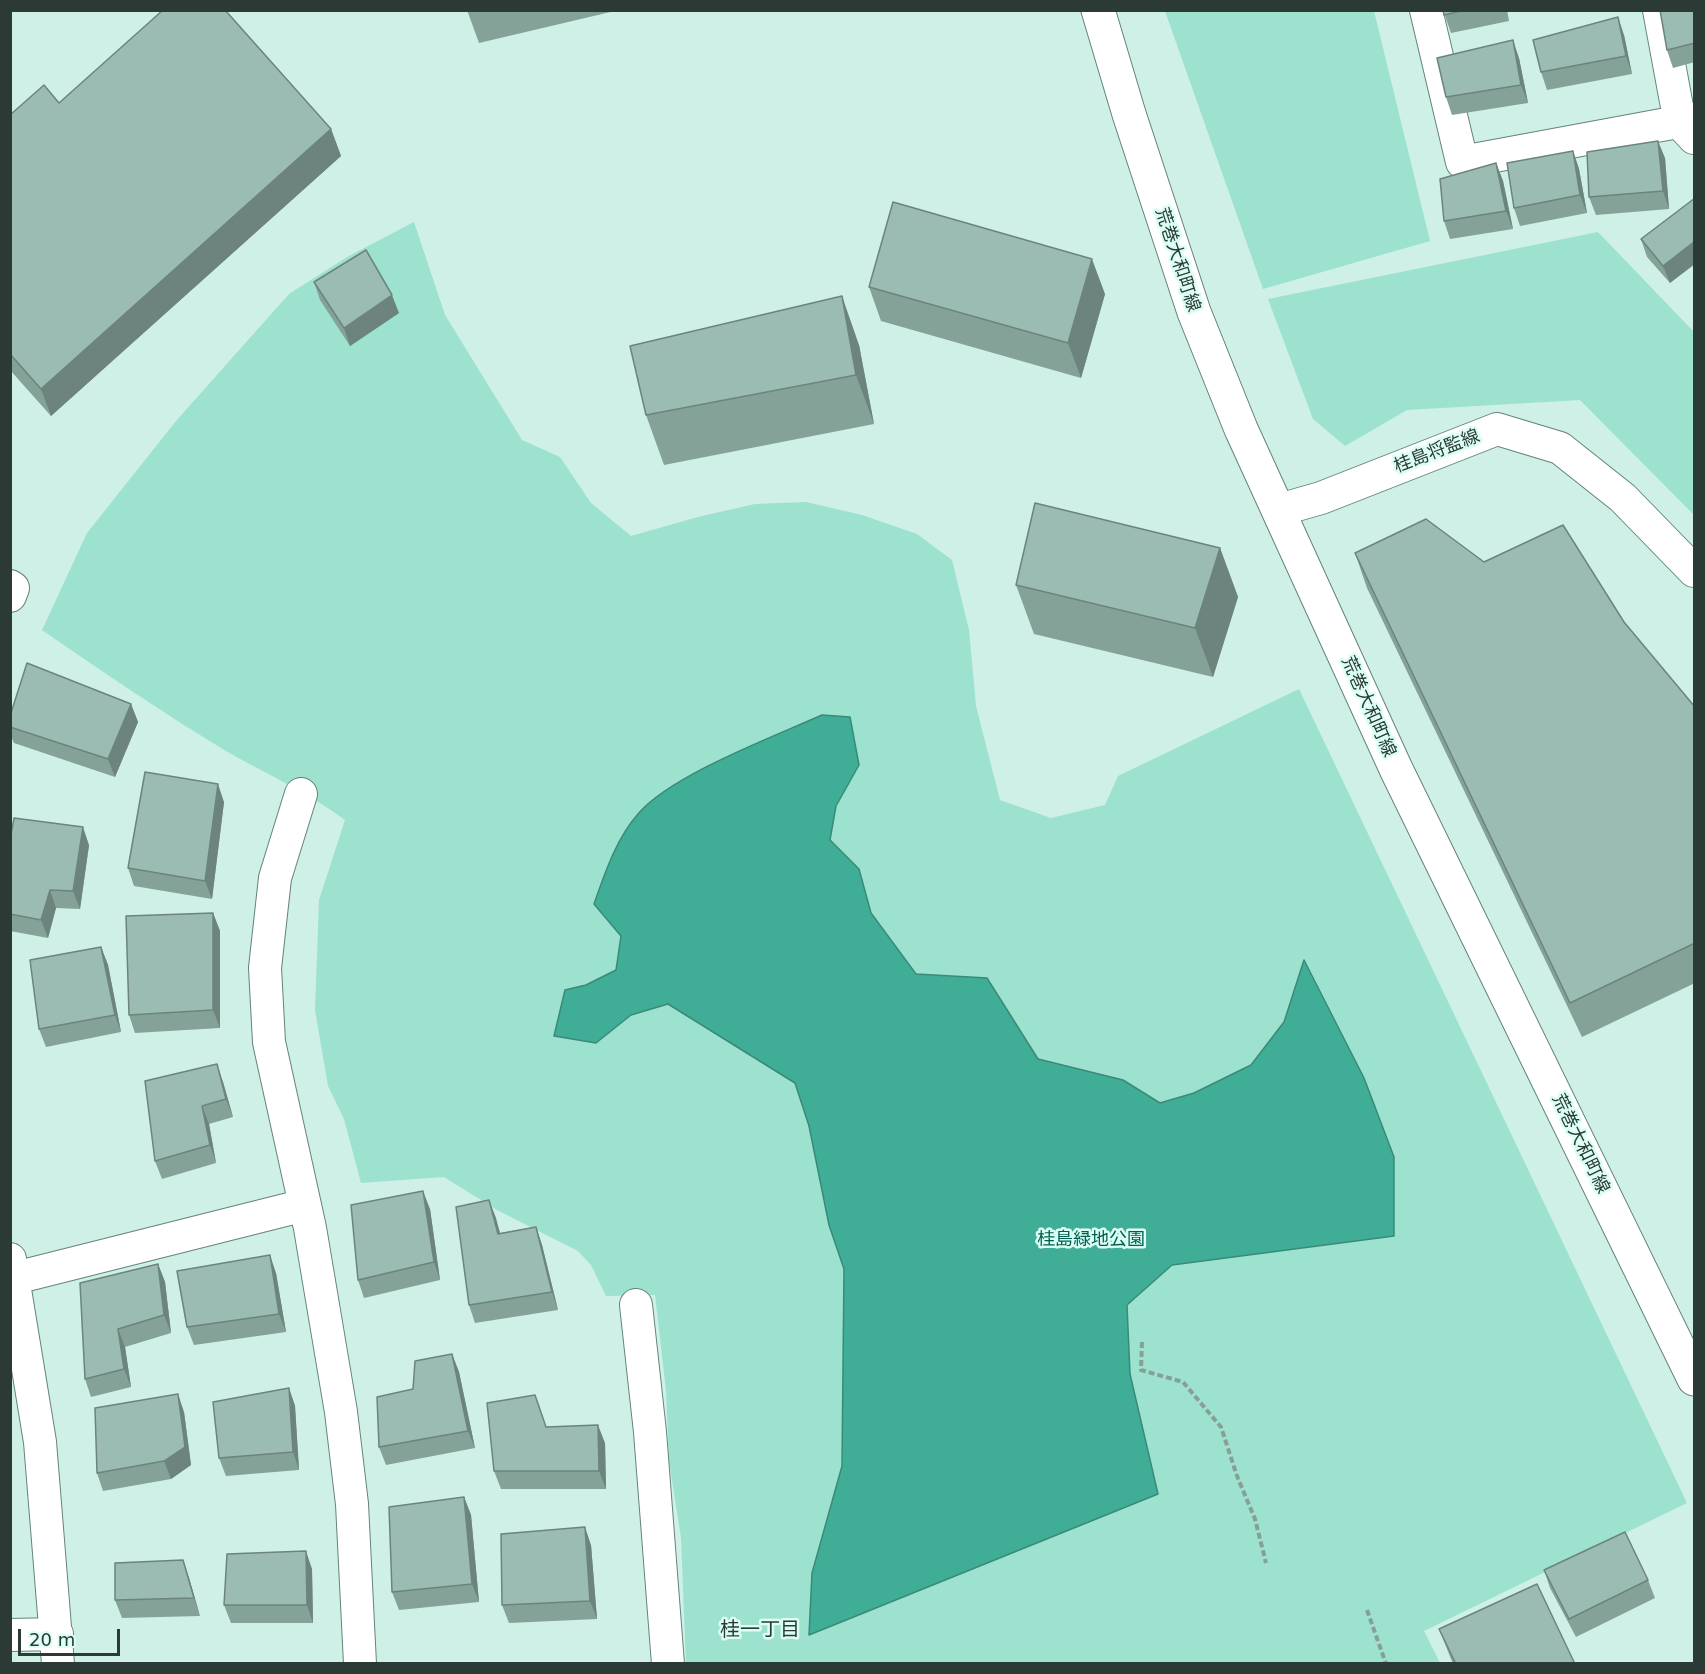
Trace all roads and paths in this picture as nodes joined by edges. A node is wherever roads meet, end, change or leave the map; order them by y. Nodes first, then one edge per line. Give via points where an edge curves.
1 (1098, 10) edge
2 (1426, 10) edge
3 (1659, 10) edge
4 (1690, 127) edge
5 (1280, 510) junction
6 (1695, 571) edge
7 (10, 586) edge
8 (10, 596) edge
9 (301, 794) dead end
10 (305, 1205) junction
11 (13, 1268) edge
12 (636, 1305) dead end
13 (1142, 1342) dead end
14 (1695, 1379) edge
15 (1266, 1563) dead end
16 (1367, 1610) dead end
17 (10, 1635) edge
18 (57, 1649) edge
19 (360, 1664) edge
20 (669, 1664) edge
21 (1386, 1664) edge

1 - 5 street, 荒巻大和町線 via 1194,312 1241,429
2 - 4 street via 1462,162
3 - 4 street
5 - 6 street, 桂島将監線 via 1321,498 1497,429 1560,448 1623,498
5 - 14 street, 荒巻大和町線 via 1396,769
7 - 8 street
9 - 10 street via 275,878 265,968 269,1042
10 - 11 street
10 - 19 street via 341,1412 352,1504
11 - 18 street via 40,1442
12 - 20 street
13 - 15 path via 1141,1370 1183,1382 1221,1427 1255,1519
16 - 21 path
17 - 18 street

